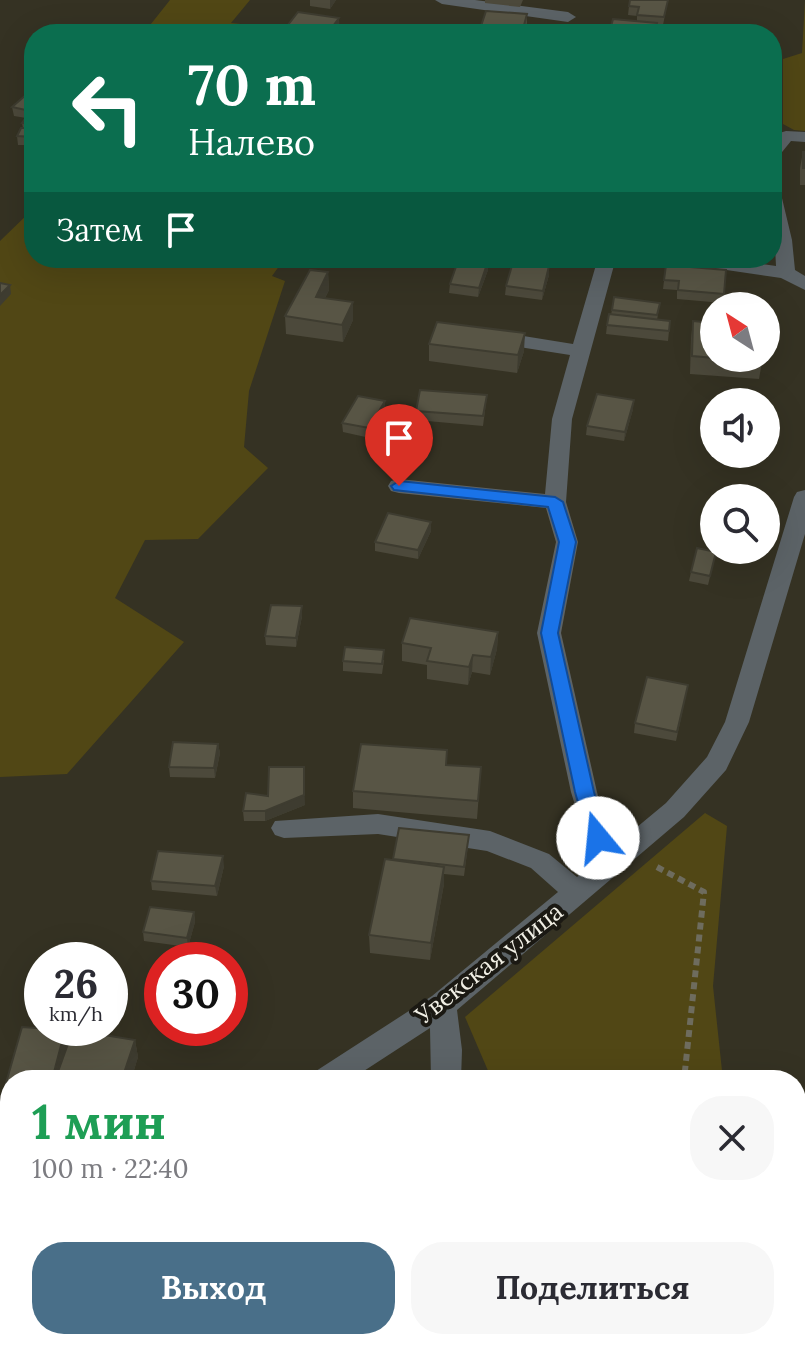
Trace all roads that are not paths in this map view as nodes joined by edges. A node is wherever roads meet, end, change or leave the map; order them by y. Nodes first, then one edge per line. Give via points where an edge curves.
1 (442, 0) edge
2 (570, 0) edge
3 (568, 17) junction
4 (567, 24) edge
5 (805, 137) edge
6 (782, 141) edge
7 (782, 236) edge
8 (604, 268) edge
9 (750, 268) edge
10 (786, 273) junction
11 (805, 284) edge
12 (471, 333) edge
13 (581, 351) junction
14 (399, 486) dead end
15 (805, 497) edge
16 (555, 502) junction
17 (284, 828) dead end
18 (619, 858) junction
19 (578, 893) junction
20 (442, 1005) junction
21 (341, 1070) edge
22 (446, 1070) edge

1 - 3 street
2 - 3 street
3 - 4 street
5 - 6 street via 786,136
7 - 10 street
8 - 13 street
9 - 10 street
10 - 11 street
12 - 13 street
13 - 16 street via 562,419
14 - 16 street
15 - 18 street, Увекская улица via 737,722 717,763 675,810
16 - 18 street via 567,542 549,633 598,838
17 - 19 street via 378,824 490,841 540,861
18 - 19 street, Увекская улица
19 - 20 street, Увекская улица
20 - 21 street, Увекская улица
20 - 22 street

